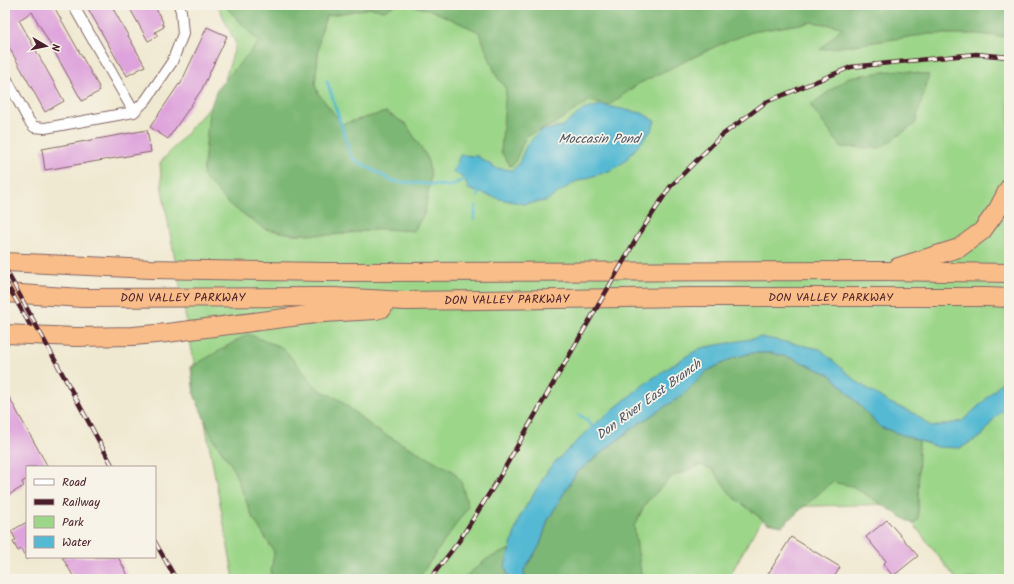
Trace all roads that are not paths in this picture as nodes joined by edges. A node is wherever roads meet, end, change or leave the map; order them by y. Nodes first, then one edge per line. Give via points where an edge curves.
1 (73, 5) edge
2 (179, 5) edge
3 (5, 76) edge
4 (134, 112) junction
5 (1009, 188) edge
6 (5, 262) edge
7 (884, 271) junction
8 (1009, 273) edge
9 (5, 293) edge
10 (1009, 298) edge
11 (405, 301) junction
12 (5, 334) edge

1 - 4 street
2 - 4 street via 183,34 172,62 146,100
3 - 4 street via 34,128
5 - 7 highway via 982,231 959,248
6 - 7 highway, DON VALLEY PARKWAY via 150,269 325,272
7 - 8 highway, DON VALLEY PARKWAY
9 - 11 highway, DON VALLEY PARKWAY via 82,298 334,297
10 - 11 highway, DON VALLEY PARKWAY via 693,297
11 - 12 highway via 376,310 323,313 146,335 76,337

